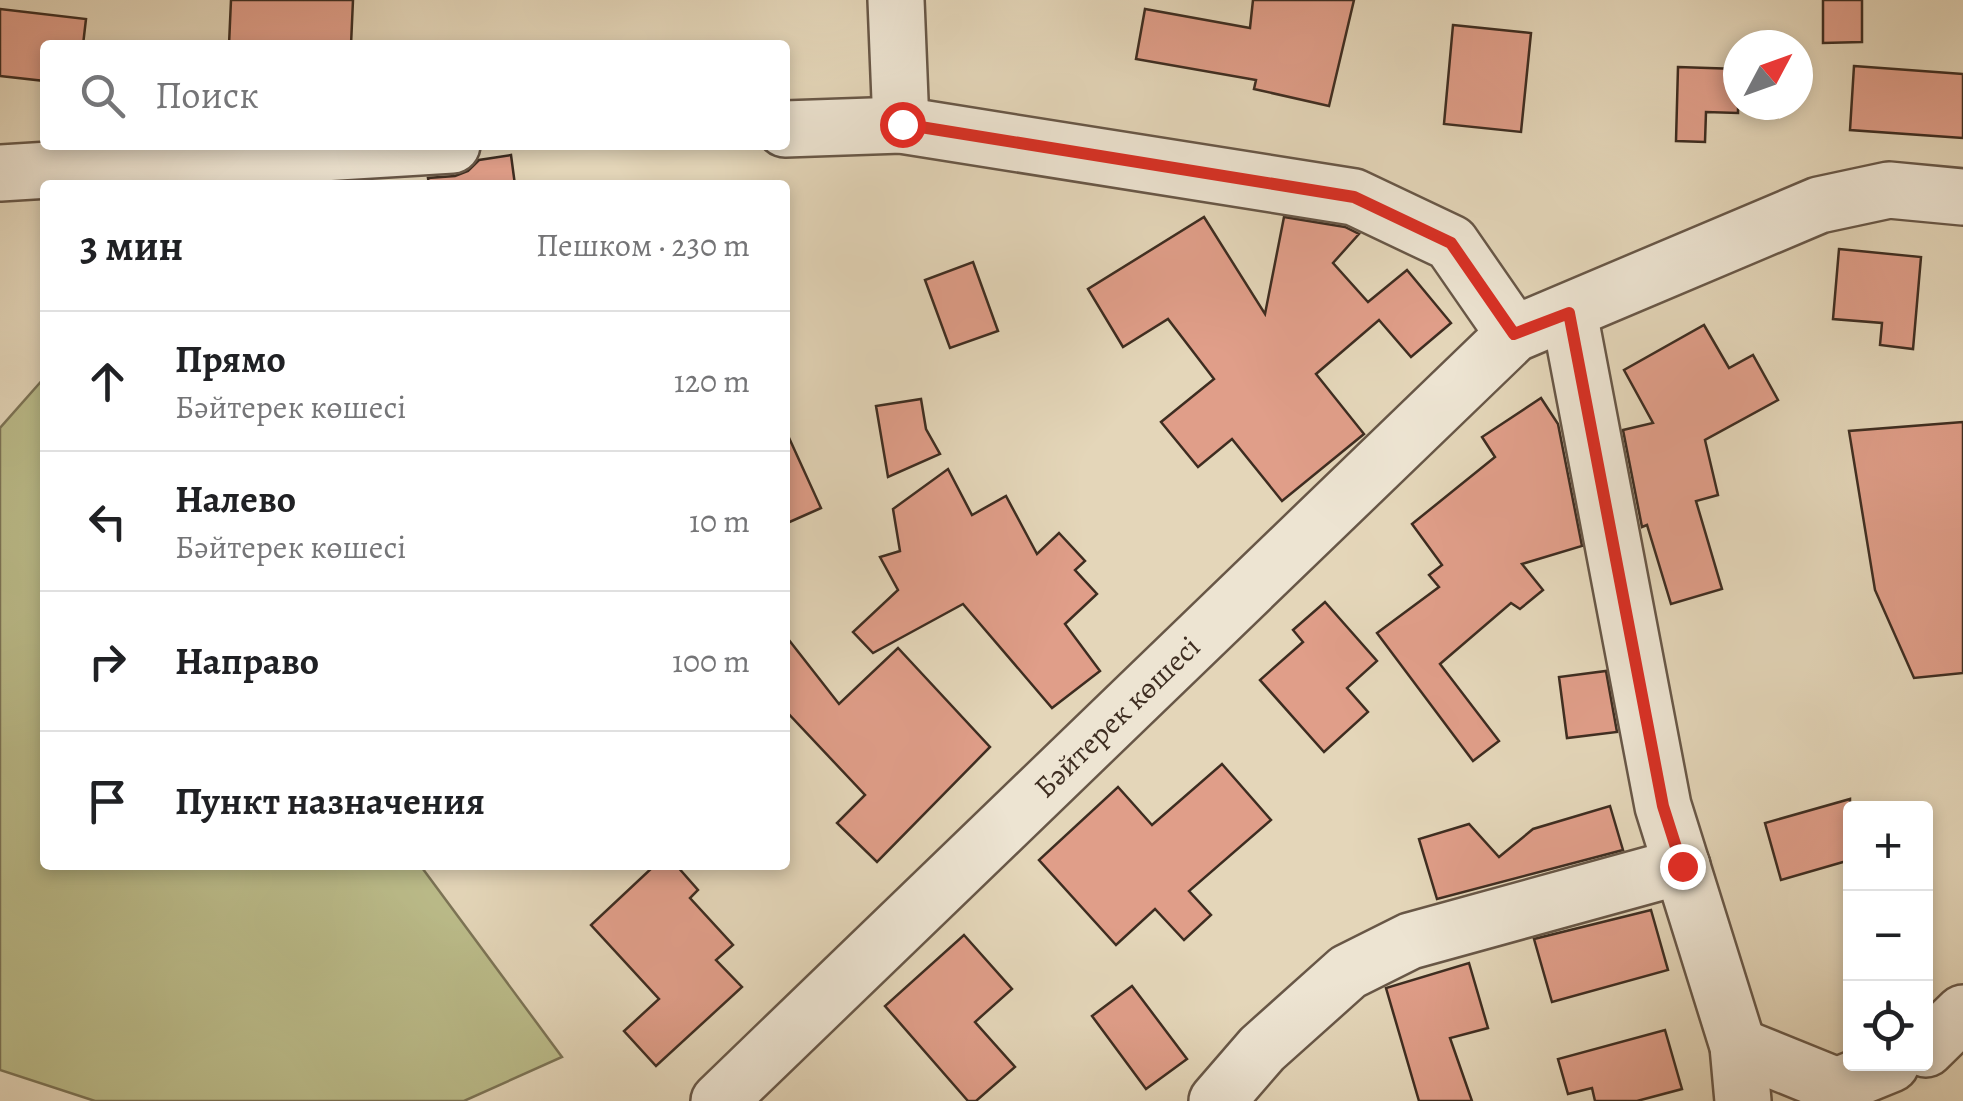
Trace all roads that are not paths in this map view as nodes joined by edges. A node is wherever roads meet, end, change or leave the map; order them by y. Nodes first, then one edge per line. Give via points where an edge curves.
1 (896, 0) edge
2 (902, 124) junction
3 (790, 129) edge
4 (371, 150) edge
5 (0, 173) edge
6 (1963, 197) edge
7 (1569, 313) junction
8 (1514, 334) junction
9 (1682, 866) junction
10 (1963, 1013) edge
11 (1933, 1042) edge
12 (1738, 1046) junction
13 (1874, 1071) edge
14 (719, 1101) edge
15 (1217, 1101) edge
16 (1743, 1101) edge

1 - 2 street
2 - 3 street
2 - 8 street via 1354,197 1451,243
4 - 5 street
6 - 7 street, Бәйтерек көшесі via 1889,190 1819,205
7 - 8 street, Бәйтерек көшесі
7 - 9 street via 1663,806
8 - 14 street, Бәйтерек көшесі
9 - 12 street
9 - 15 street via 1410,941 1348,972 1262,1048
10 - 11 street
12 - 13 street via 1837,1086
12 - 16 street

